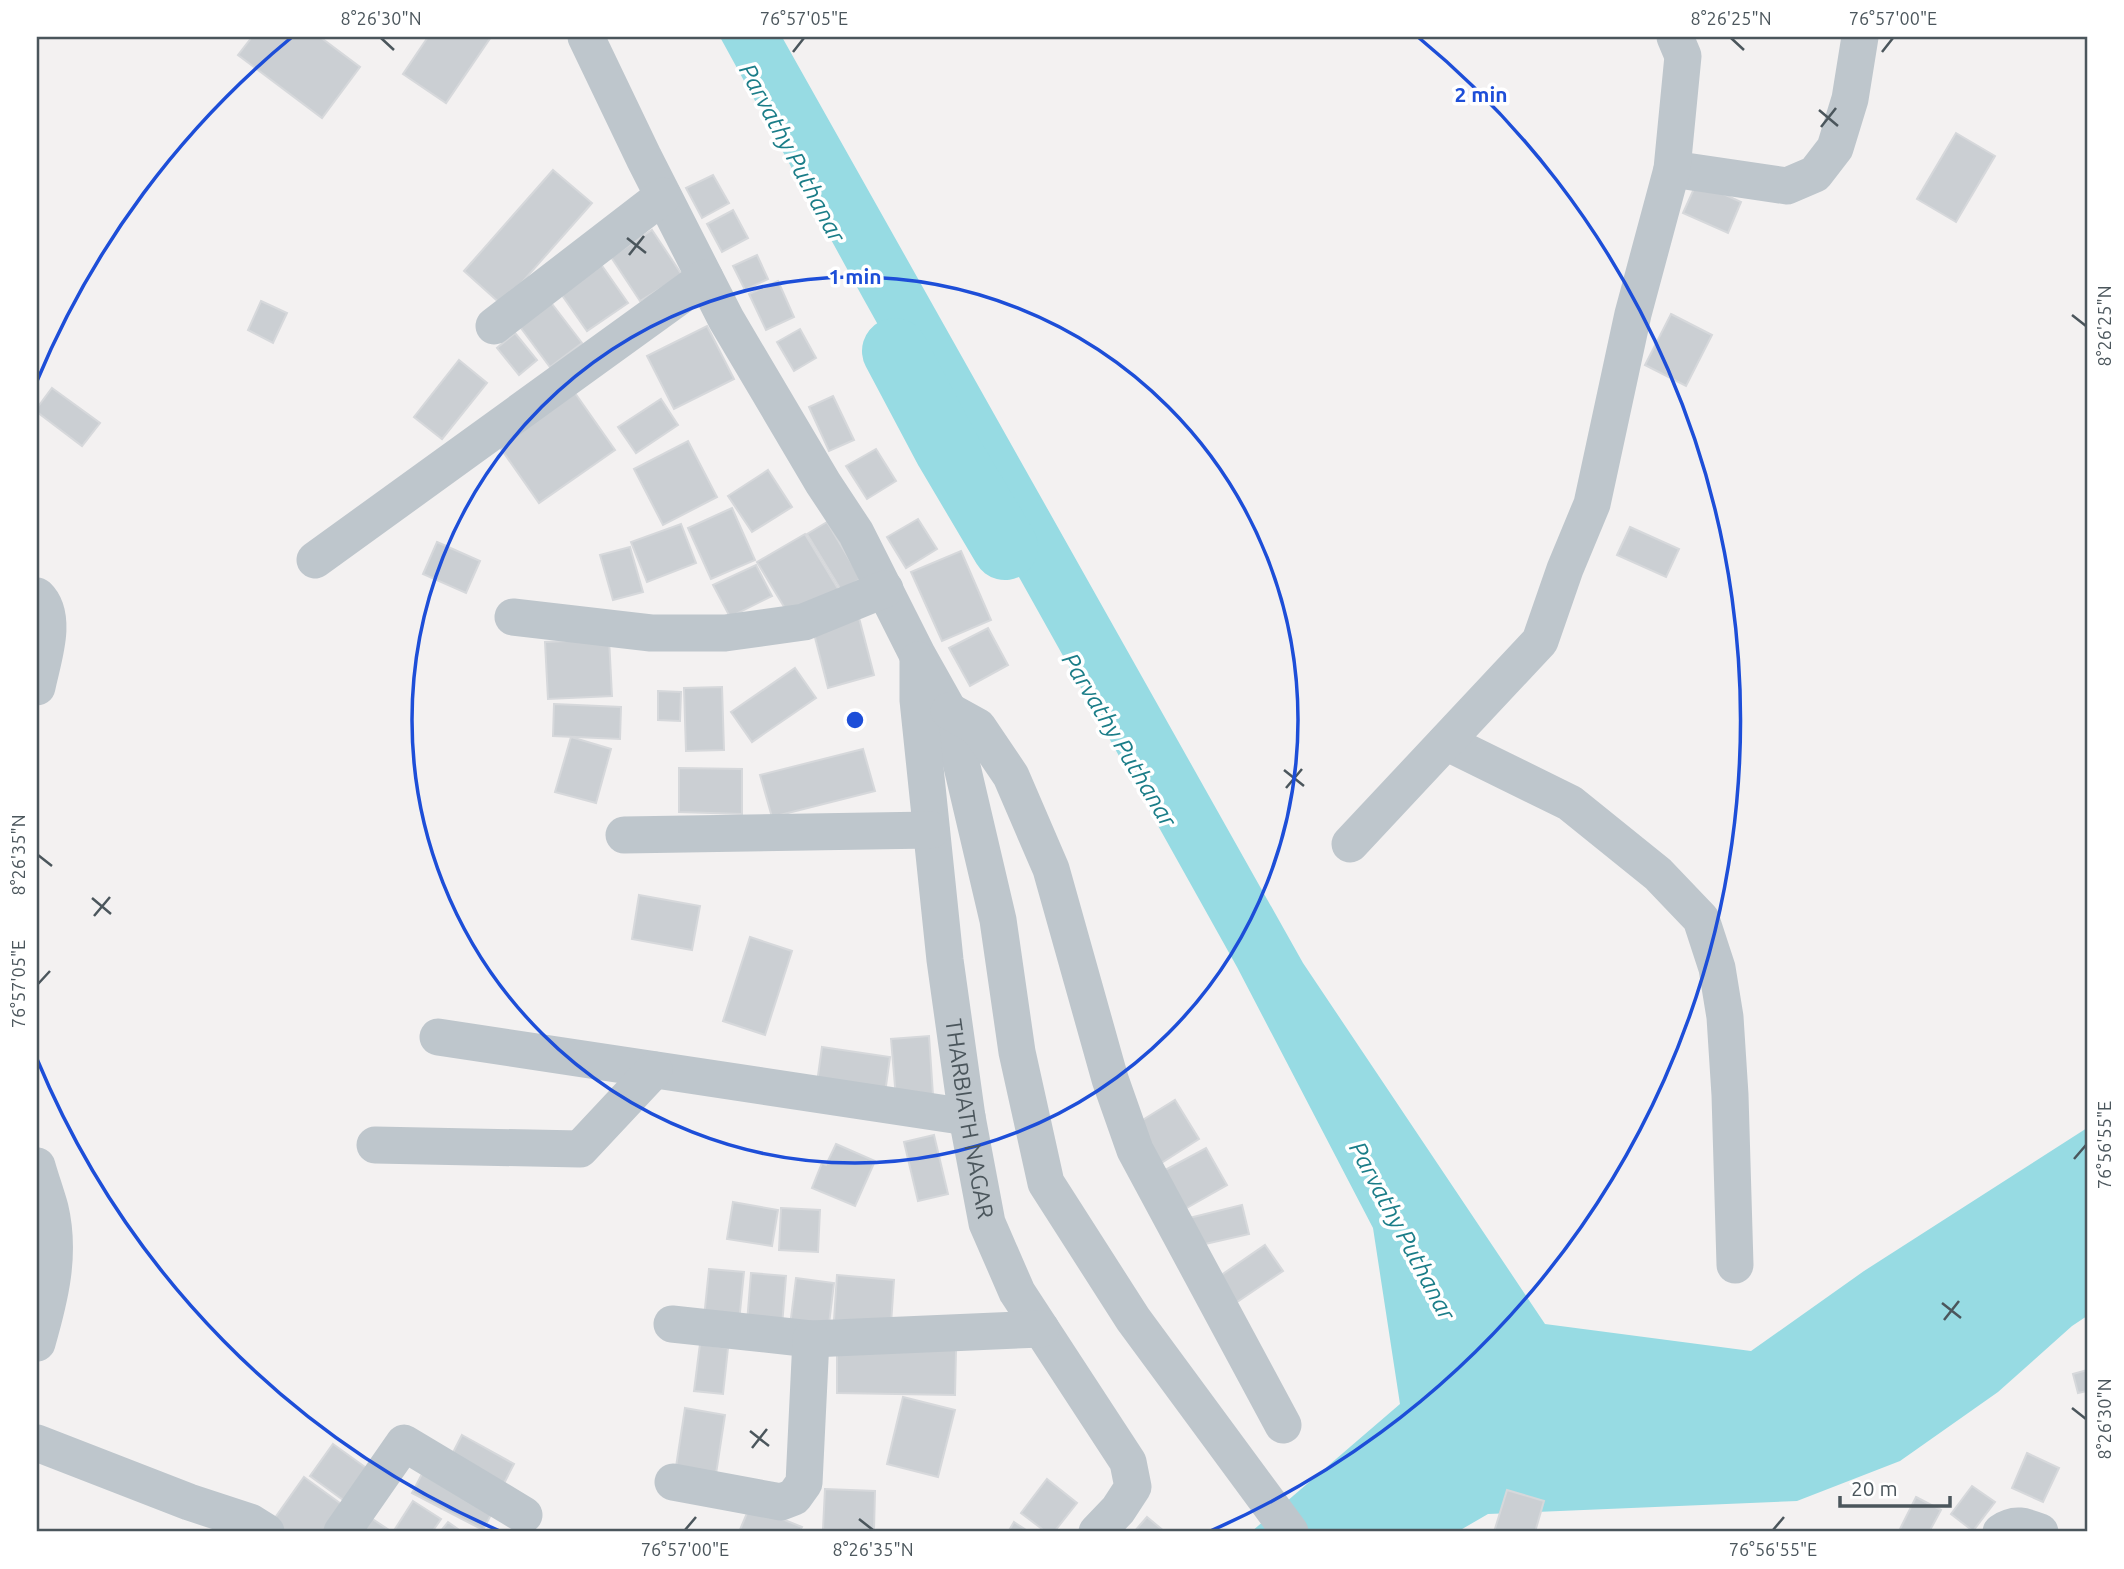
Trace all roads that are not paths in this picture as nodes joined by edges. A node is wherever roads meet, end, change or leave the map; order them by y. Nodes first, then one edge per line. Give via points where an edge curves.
1 (586, 37) edge
2 (1675, 37) edge
3 (1860, 37) edge
4 (1672, 169) junction
5 (663, 196) junction
6 (705, 278) junction
7 (494, 326) dead end
8 (316, 560) dead end
9 (885, 589) junction
10 (37, 596) edge
11 (513, 617) dead end
12 (917, 654) junction
13 (37, 687) edge
14 (949, 711) junction
15 (1446, 743) junction
16 (931, 830) junction
17 (624, 835) dead end
18 (1350, 844) dead end
19 (438, 1037) dead end
20 (654, 1070) junction
21 (967, 1117) junction
22 (375, 1145) dead end
23 (37, 1166) edge
24 (1735, 1265) dead end
25 (672, 1324) dead end
26 (1041, 1329) junction
27 (811, 1339) junction
28 (37, 1343) edge
29 (1283, 1425) dead end
30 (37, 1443) edge
31 (673, 1482) dead end
32 (523, 1515) dead end
33 (266, 1532) edge
34 (342, 1532) edge
35 (1097, 1532) edge
36 (1290, 1532) edge
37 (2001, 1532) edge
38 (2040, 1532) edge

1 - 5 street
2 - 4 street via 1683,56
3 - 4 street via 1850,99 1835,148 1815,174 1787,186
4 - 15 street via 1633,314 1592,504 1540,641
5 - 6 street
5 - 7 street
6 - 8 street
6 - 9 street
9 - 11 street via 804,622 725,633 651,633
9 - 12 street
10 - 13 street via 48,619
12 - 14 street
12 - 16 street, THARBIATH NAGAR
14 - 29 street via 978,727 1011,776 1051,869 1135,1150
14 - 36 street via 998,920 1017,1052 1046,1183 1133,1319
15 - 18 street
15 - 24 street via 1570,803 1658,874 1702,919 1725,1017
16 - 17 street
16 - 21 street, THARBIATH NAGAR
19 - 20 street
20 - 21 street
20 - 22 street via 580,1149
21 - 26 street, THARBIATH NAGAR via 987,1223 1017,1293
23 - 28 street via 50,1210 55,1254 51,1296
25 - 27 street
26 - 27 street
26 - 35 street, THARBIATH NAGAR via 1128,1462 1133,1487
27 - 31 street via 804,1483 794,1497 781,1502
30 - 33 street via 250,1522
32 - 34 street via 404,1443
37 - 38 street via 2010,1525

